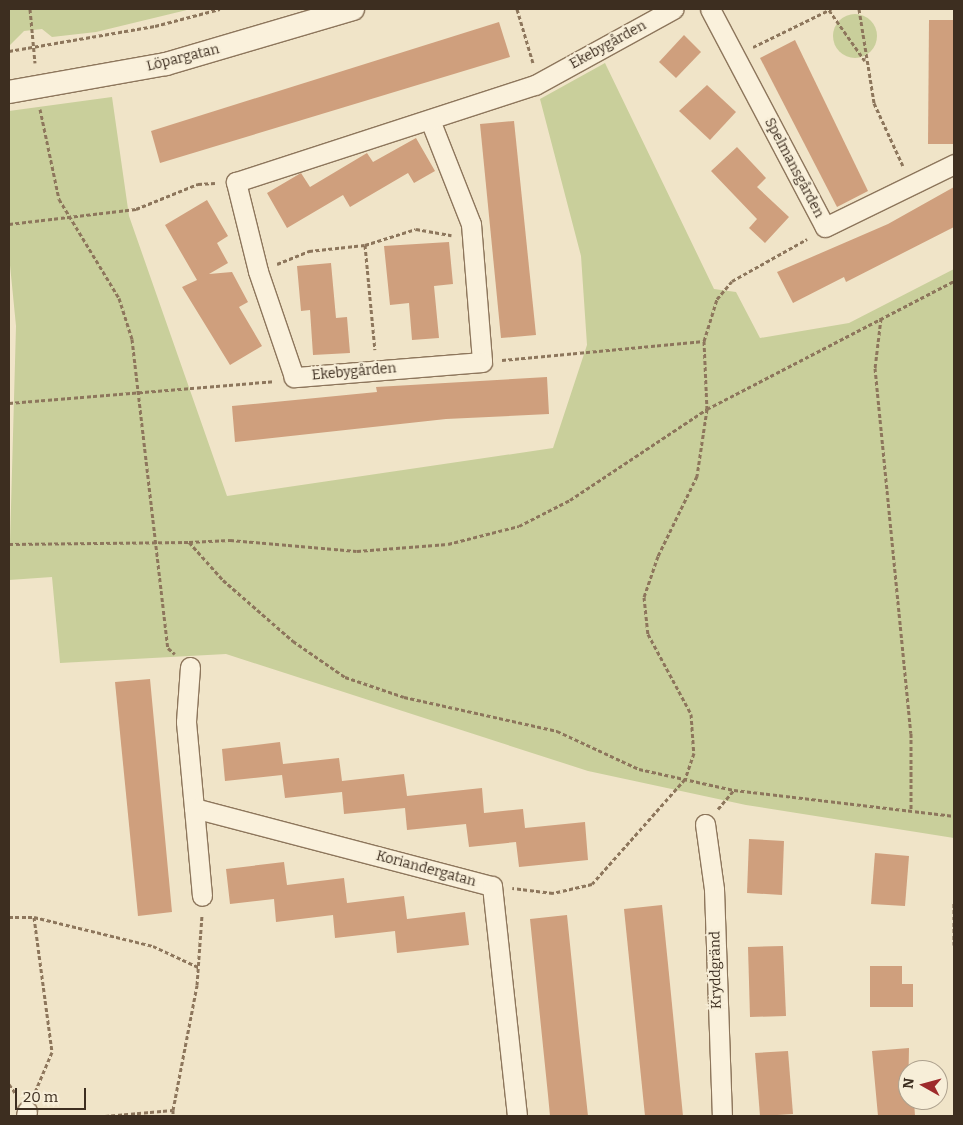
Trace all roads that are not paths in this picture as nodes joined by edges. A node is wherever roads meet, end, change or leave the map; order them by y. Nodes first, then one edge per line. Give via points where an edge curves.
1 (353, 9) edge
2 (673, 9) edge
3 (710, 9) edge
4 (9, 92) edge
5 (430, 120) junction
6 (954, 164) edge
7 (190, 667) road end
8 (194, 808) junction
9 (705, 824) road end
10 (202, 896) road end
11 (517, 1116) edge
12 (722, 1116) edge

1 - 4 street, Löpargatan via 166,64
2 - 5 street, Ekebygården via 539,82
3 - 6 street, Spelmansgården via 826,227
5 - 5 street, Ekebygården via 471,224 482,362 294,377 258,271 236,182
7 - 8 street via 186,722
8 - 10 street
8 - 11 street, Koriandergatan via 492,886
9 - 12 street, Kryddgränd via 714,889

